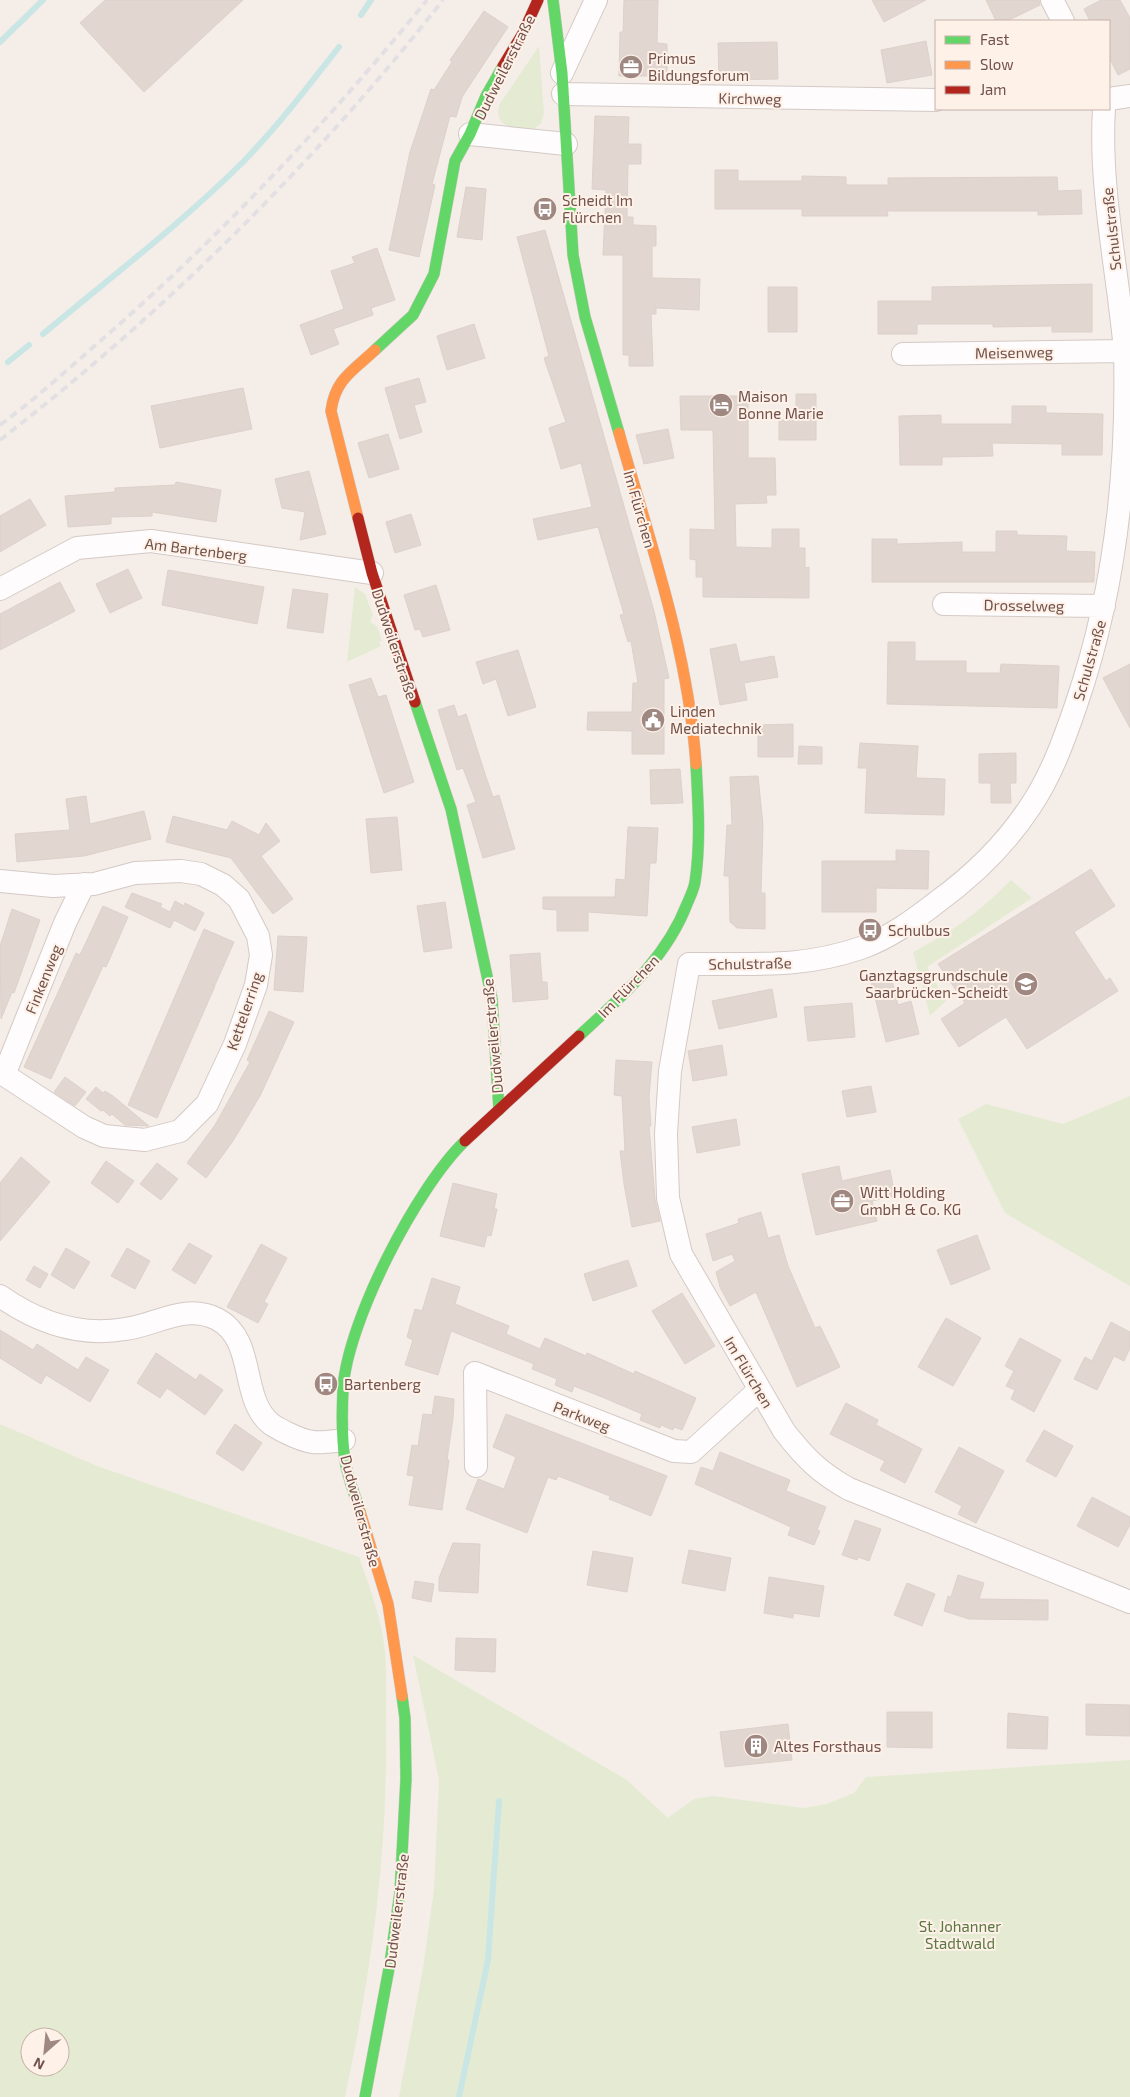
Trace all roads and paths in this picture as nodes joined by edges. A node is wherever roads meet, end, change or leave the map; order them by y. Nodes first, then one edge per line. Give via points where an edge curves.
1 (538, 0) edge
2 (553, 0) edge
3 (596, 0) edge
4 (1052, 0) edge
5 (1062, 20) edge
6 (563, 83) junction
7 (1130, 96) edge
8 (1110, 99) edge
9 (935, 100) edge
10 (1104, 110) edge
11 (470, 134) junction
12 (566, 144) junction
13 (1125, 351) junction
14 (903, 354) dead end
15 (372, 573) junction
16 (0, 588) edge
17 (944, 604) dead end
18 (1104, 606) junction
19 (0, 881) edge
20 (84, 884) junction
21 (668, 942) junction
22 (690, 964) junction
23 (2, 1074) edge
24 (499, 1110) junction
25 (0, 1296) edge
26 (759, 1390) junction
27 (344, 1440) junction
28 (476, 1466) dead end
29 (1130, 1602) edge
30 (365, 2097) edge

1 - 11 street, Dudweilerstraße via 523,33 486,96
2 - 6 street, Im Flürchen
3 - 6 street, Im Flürchen
4 - 5 street
6 - 9 street, Kirchweg
6 - 12 street, Im Flürchen
7 - 8 street
10 - 13 street, Schulstraße via 1102,128 1107,195
11 - 12 street, Dudweilerstraße
11 - 15 street, Dudweilerstraße via 455,161 434,274 413,315 339,383 333,396 331,411
12 - 21 street, Im Flürchen via 573,255 584,317 669,607 693,726 700,827 695,884
13 - 14 street, Meisenweg
13 - 18 street, Schulstraße via 1124,466
15 - 16 street, Am Bartenberg via 151,541 76,548
15 - 24 street, Dudweilerstraße via 451,809 492,999
17 - 18 street, Drosselweg
18 - 22 street, Schulstraße via 1088,670 1063,743 1032,805 982,866 907,924 863,947 818,960 770,965
19 - 20 street, Kettelerring via 53,886
20 - 23 street, Finkenweg
20 - 23 street, Kettelerring via 136,873 181,871 201,874 223,885 239,899 258,936 262,954 256,986 235,1044 207,1104 180,1131 146,1140 104,1136 84,1127
21 - 22 street, Im Flürchen
21 - 24 street, Im Flürchen via 657,959 621,997
22 - 26 street, Im Flürchen via 670,1071 666,1134 668,1198 681,1254
24 - 27 street, Dudweilerstraße via 455,1152 433,1180 415,1206 371,1293 353,1342 344,1388
25 - 27 street via 62,1328 95,1332 126,1329 194,1312 218,1319 232,1330 240,1344 257,1404 270,1424 296,1438 312,1442
26 - 28 street, Parkweg via 691,1452 674,1452 475,1373
26 - 29 street, Im Flürchen via 784,1431 805,1458 825,1476 849,1489
27 - 30 street, Dudweilerstraße via 350,1478 388,1604 405,1718 406,1788 400,1892

